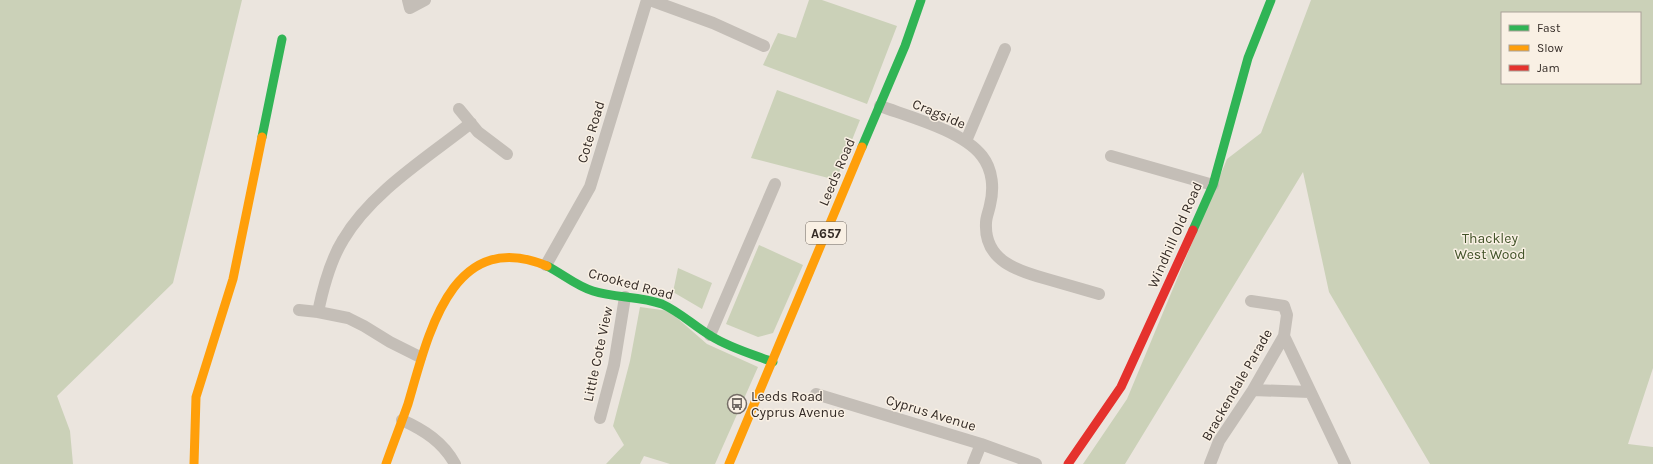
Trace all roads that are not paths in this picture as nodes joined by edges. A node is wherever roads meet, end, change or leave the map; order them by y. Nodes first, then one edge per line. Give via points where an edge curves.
1 (425, 0) edge
2 (648, 0) edge
3 (921, 0) edge
4 (1271, 0) edge
5 (409, 4) edge
6 (282, 39) dead end
7 (764, 46) dead end
8 (1006, 49) dead end
9 (880, 106) junction
10 (459, 109) dead end
11 (471, 123) junction
12 (966, 141) junction
13 (507, 154) dead end
14 (1111, 156) dead end
15 (775, 184) dead end
16 (1213, 185) junction
17 (546, 265) junction
18 (1100, 294) dead end
19 (625, 297) junction
20 (1250, 301) dead end
21 (299, 310) dead end
22 (318, 312) junction
23 (710, 335) junction
24 (1284, 336) junction
25 (420, 357) junction
26 (772, 362) junction
27 (1253, 390) junction
28 (1310, 392) junction
29 (816, 394) dead end
30 (600, 418) dead end
31 (402, 420) junction
32 (981, 444) junction
33 (194, 464) edge
34 (386, 464) edge
35 (455, 464) edge
36 (729, 464) edge
37 (973, 464) edge
38 (1036, 464) edge
39 (1068, 464) edge
40 (1210, 464) edge
41 (1345, 464) edge

1 - 5 street
2 - 7 street via 713,23
2 - 17 street, Cote Road via 590,187
3 - 9 street, Leeds Road / A657
4 - 16 street, Windhill Old Road via 1248,58
6 - 33 street via 233,279 196,397
8 - 12 street
9 - 12 street, Cragside
9 - 26 street, Leeds Road / A657
10 - 11 street
11 - 13 street
11 - 22 street via 362,212 342,241 334,258
12 - 18 street, Cragside via 983,156 990,171 993,188 986,223 987,238 994,251 1006,264 1019,271
14 - 16 street
15 - 23 street
16 - 39 street, Windhill Old Road via 1121,388
17 - 19 street, Crooked Road via 591,291
17 - 25 street, Crooked Road via 523,258 502,257 483,263 467,273 449,293
19 - 23 street, Crooked Road via 644,299 678,312
19 - 30 street, Little Cote View via 614,365
20 - 24 street, Brackendale Parade via 1284,306 1287,315
21 - 22 street
22 - 25 street via 339,315 356,322
23 - 26 street, Crooked Road
24 - 27 street, Brackendale Parade
24 - 28 street
25 - 31 street, Crooked Road
26 - 36 street, Leeds Road / A657
27 - 28 street
27 - 40 street, Brackendale Parade via 1219,441
28 - 41 street
29 - 32 street, Cyprus Avenue
31 - 34 street, Crooked Road
31 - 35 street via 418,427 442,445
32 - 37 street
32 - 38 street, Cyprus Avenue

